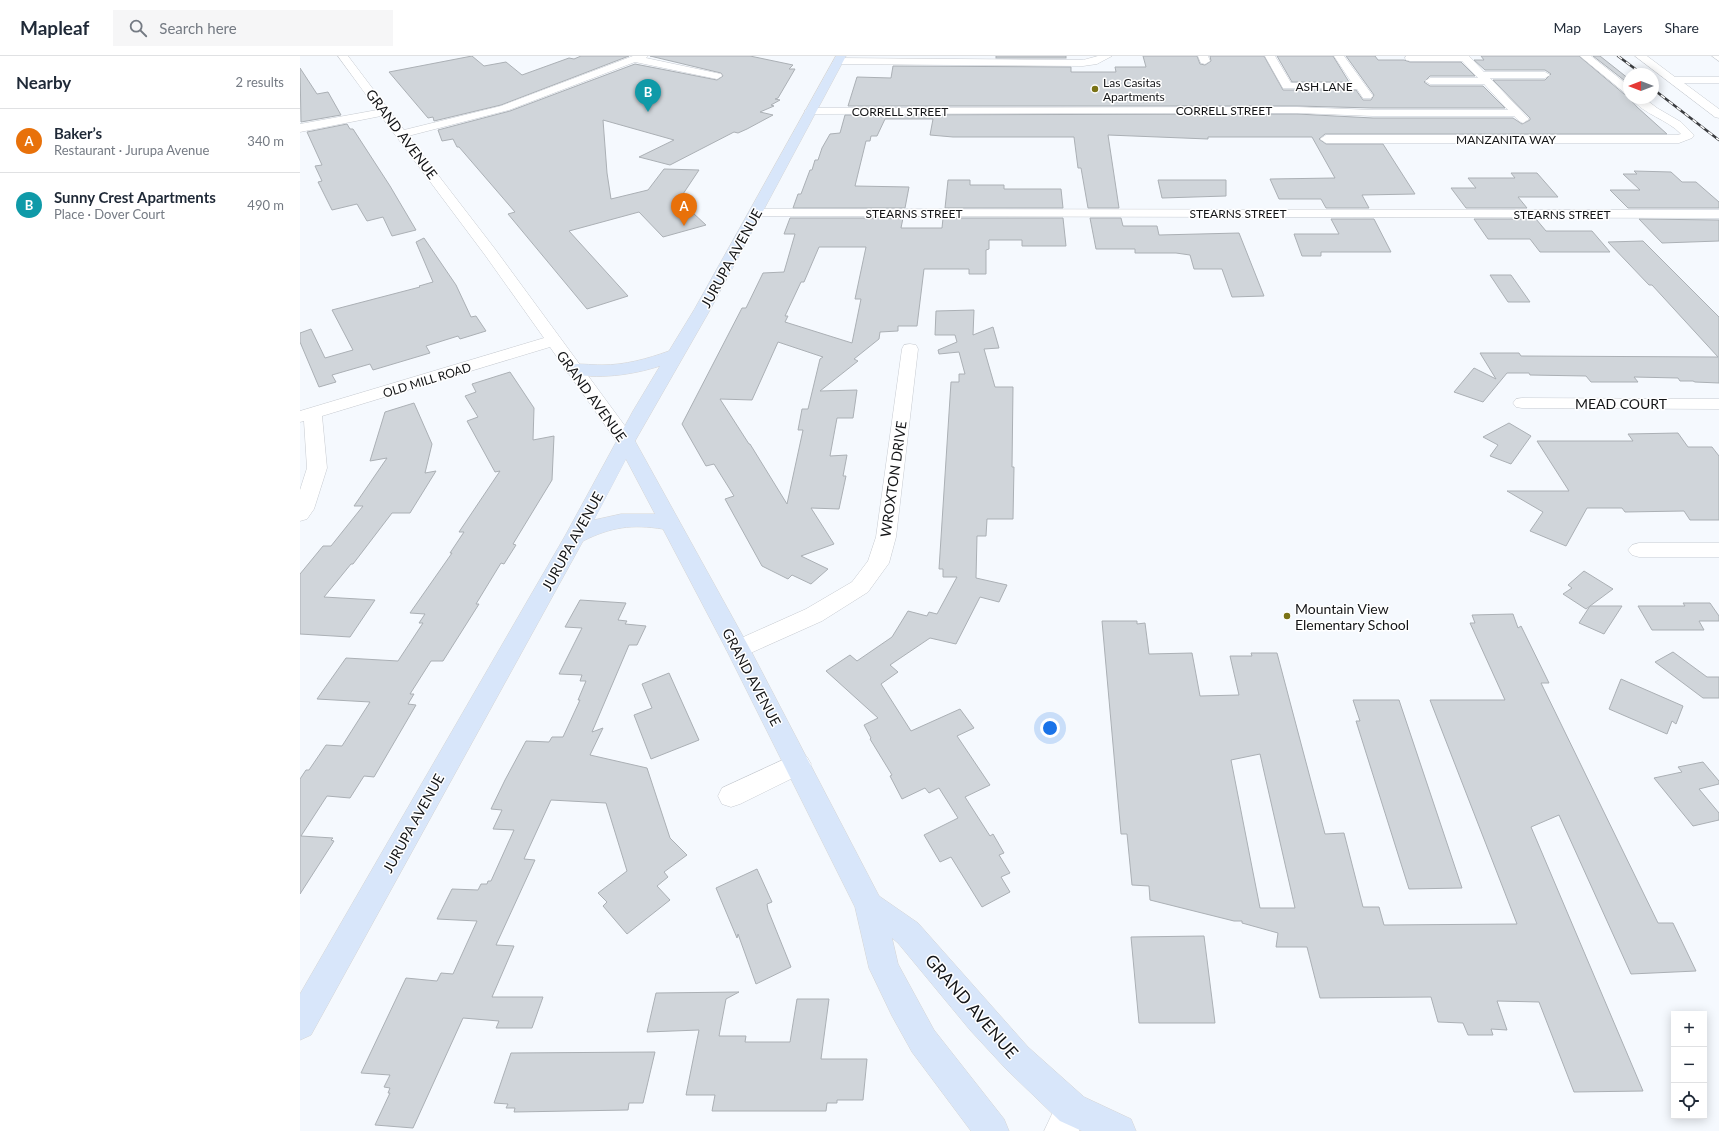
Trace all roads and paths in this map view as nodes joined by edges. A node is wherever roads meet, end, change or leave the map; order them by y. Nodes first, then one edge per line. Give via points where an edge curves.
1 (343, 56) edge
2 (1107, 56) edge
3 (1270, 56) edge
4 (1339, 56) edge
5 (1585, 56) edge
6 (1640, 56) edge
7 (1464, 57) edge
8 (639, 58) edge
9 (839, 58) edge
10 (1410, 58) dead end
11 (1031, 59) edge
12 (1545, 75) dead end
13 (717, 76) dead end
14 (1484, 78) junction
15 (1672, 80) junction
16 (1698, 80) junction
17 (1719, 80) edge
18 (1430, 81) dead end
19 (1361, 86) junction
20 (1623, 86) edge
21 (1714, 91) dead end
22 (1645, 104) edge
23 (810, 111) junction
24 (383, 112) junction
25 (1379, 113) junction
26 (1518, 113) junction
27 (1719, 115) edge
28 (300, 128) edge
29 (401, 134) junction
30 (1396, 138) junction
31 (1326, 139) dead end
32 (1542, 139) junction
33 (756, 213) junction
34 (1719, 214) edge
35 (553, 341) junction
36 (910, 349) dead end
37 (677, 354) junction
38 (573, 369) junction
39 (1522, 403) dead end
40 (1719, 404) edge
41 (306, 416) edge
42 (626, 441) junction
43 (300, 514) edge
44 (670, 523) junction
45 (575, 536) junction
46 (1639, 550) dead end
47 (1719, 550) edge
48 (738, 649) junction
49 (798, 764) junction
50 (731, 796) dead end
51 (869, 906) junction
52 (300, 1024) edge
53 (1066, 1120) edge
54 (992, 1131) edge
55 (1119, 1131) edge

1 - 24 street, GRAND AVENUE
2 - 11 street via 1094,62 1083,63
3 - 19 street, ASH LANE via 1287,86
4 - 19 street
5 - 20 street
6 - 15 street
7 - 10 street
7 - 14 street
8 - 13 street
8 - 29 street via 506,108
9 - 11 street
9 - 23 main road, JURUPA AVENUE
12 - 14 street
14 - 18 street
14 - 26 street
15 - 16 street
15 - 27 street
16 - 17 street
16 - 21 street
19 - 25 street
22 - 32 street, MANZANITA WAY via 1668,118 1688,136 1679,139
23 - 25 street, CORRELL STREET via 1305,110
23 - 33 main road, JURUPA AVENUE
24 - 28 street
24 - 29 street, GRAND AVENUE
25 - 26 street, CORRELL STREET
25 - 30 street
26 - 32 street
29 - 35 street, GRAND AVENUE
30 - 31 street, MANZANITA WAY
30 - 32 street, MANZANITA WAY
33 - 34 street, STEARNS STREET
33 - 37 main road, JURUPA AVENUE
35 - 38 street, GRAND AVENUE
35 - 41 street, OLD MILL ROAD
36 - 48 street, WROXTON DRIVE via 886,537 878,563 860,587 814,615
37 - 38 main road via 649,365 624,369 600,372
37 - 42 main road, JURUPA AVENUE
38 - 42 street, GRAND AVENUE
39 - 40 street, MEAD COURT
41 - 43 street via 317,468 304,509
42 - 44 main road, GRAND AVENUE
42 - 45 main road, JURUPA AVENUE
44 - 45 main road via 622,520 599,525
44 - 48 main road, GRAND AVENUE
45 - 52 main road, JURUPA AVENUE
46 - 47 street
48 - 49 main road, GRAND AVENUE
49 - 50 street
49 - 51 main road, GRAND AVENUE
51 - 53 main road, GRAND AVENUE via 908,933
51 - 54 main road, GRAND AVENUE via 884,968 903,1005 923,1041
53 - 55 main road, GRAND AVENUE

